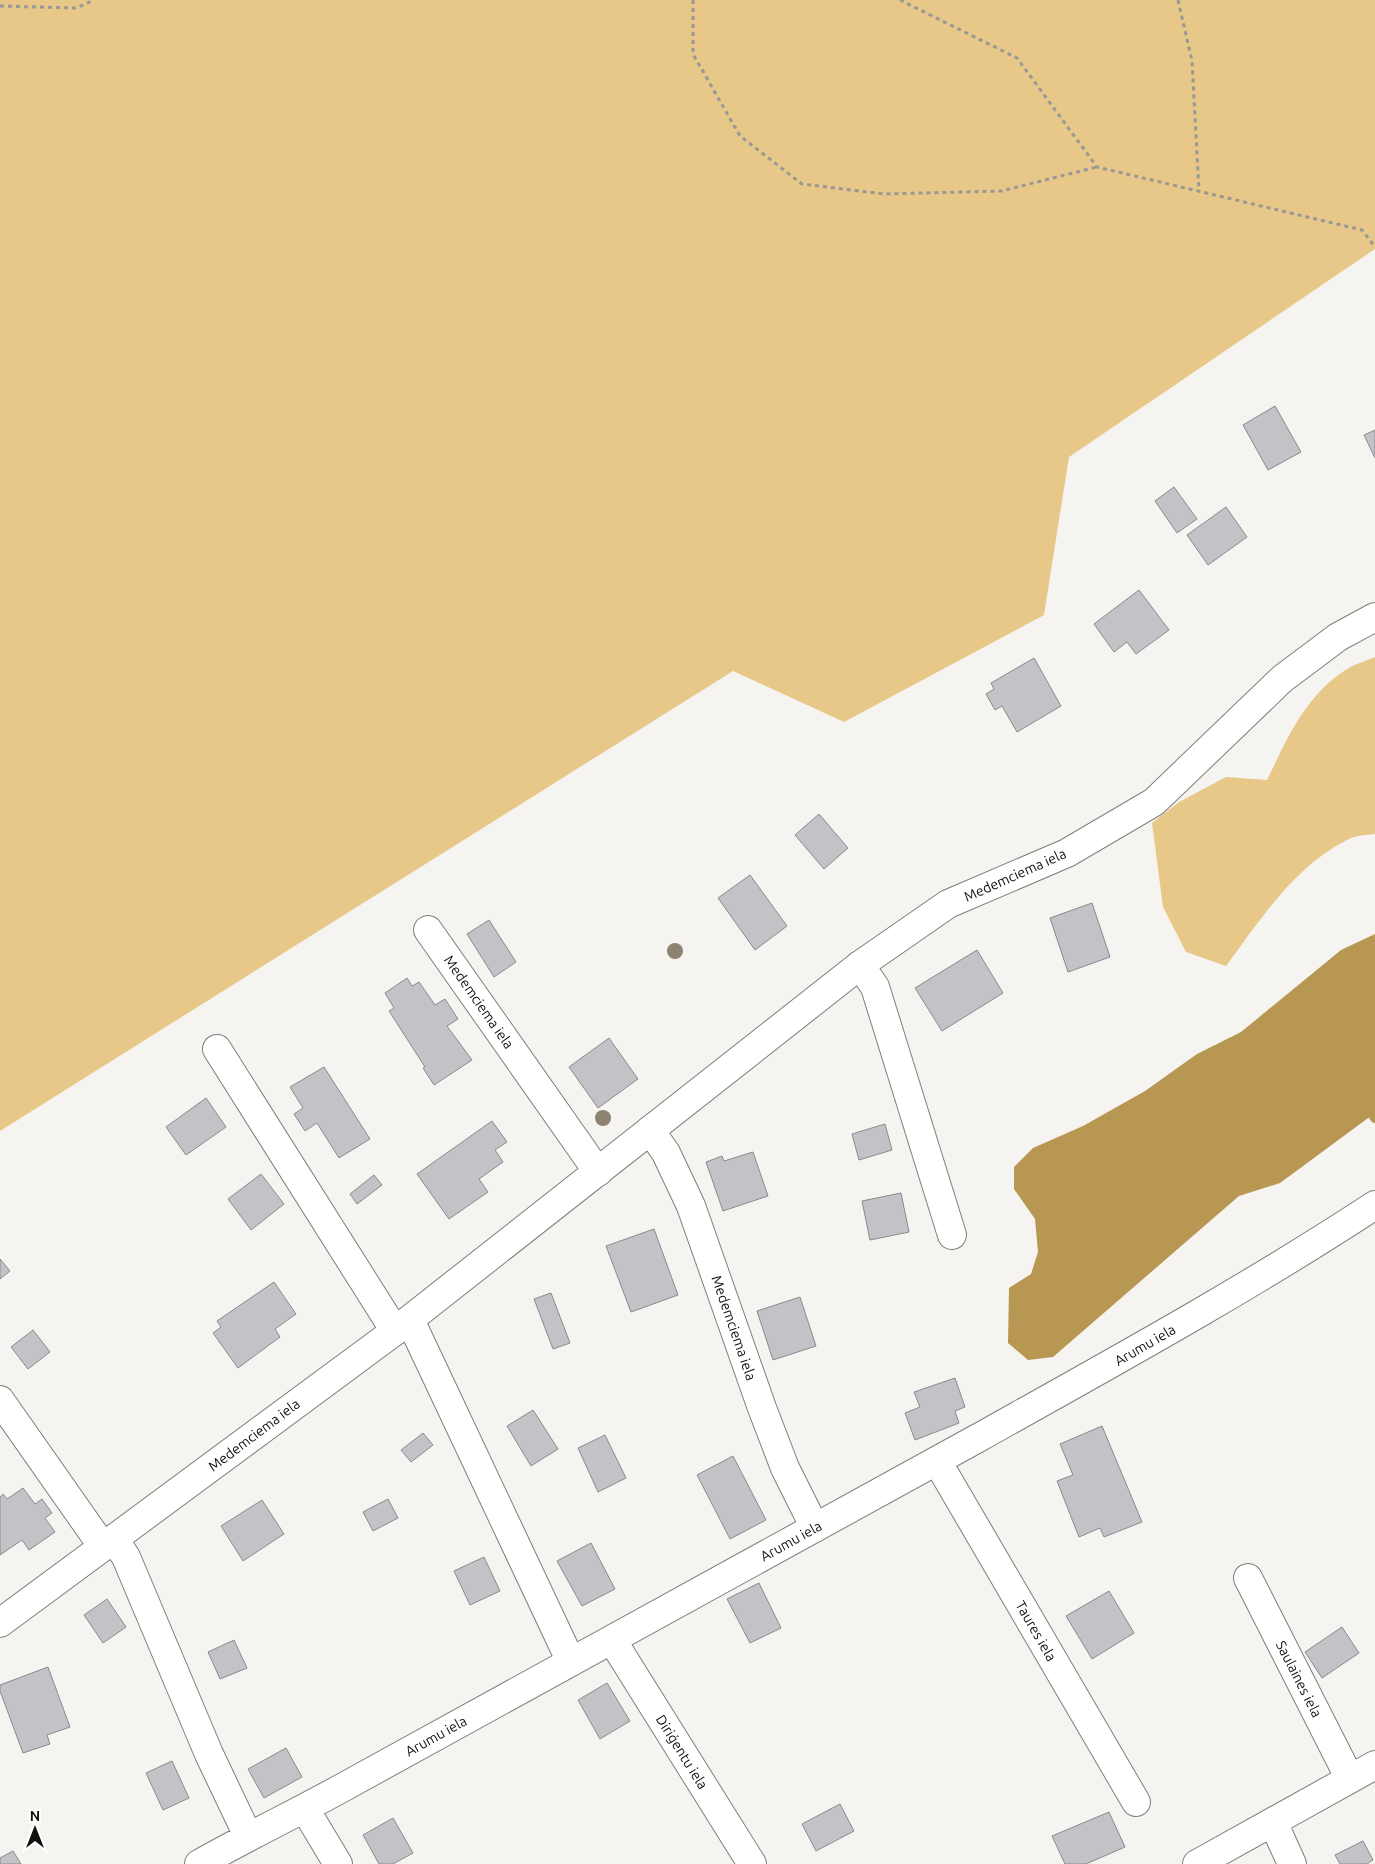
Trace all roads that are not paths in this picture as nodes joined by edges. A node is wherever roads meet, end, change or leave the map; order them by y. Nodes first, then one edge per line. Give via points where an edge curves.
1 (1375, 616) edge
2 (428, 930) dead end
3 (860, 965) junction
4 (217, 1049) dead end
5 (650, 1130) junction
6 (598, 1172) junction
7 (1375, 1205) edge
8 (952, 1235) dead end
9 (402, 1325) junction
10 (0, 1400) edge
11 (937, 1461) junction
12 (815, 1528) junction
13 (109, 1543) junction
14 (1248, 1578) dead end
15 (0, 1622) edge
16 (612, 1640) junction
17 (571, 1662) junction
18 (1375, 1765) edge
19 (1350, 1779) junction
20 (1136, 1802) dead end
21 (305, 1809) junction
22 (1273, 1822) junction
23 (248, 1836) junction
24 (199, 1864) edge
25 (338, 1864) edge
26 (752, 1864) edge
27 (1197, 1864) edge
28 (1292, 1864) edge

1 - 3 street, Medemciema iela via 1338,638 1282,679 1154,802 1067,853 948,904
2 - 6 street, Medemciema iela
3 - 5 street, Medemciema iela
3 - 8 street via 875,987
4 - 9 street
5 - 6 street, Medemciema iela
5 - 12 street, Medemciema iela via 666,1152 691,1206 785,1468
6 - 9 street, Medemciema iela
7 - 11 street, Arumu iela via 1158,1338
9 - 13 street, Medemciema iela
9 - 17 street
10 - 13 street
11 - 12 street, Arumu iela
11 - 20 street, Taures iela
12 - 16 street, Arumu iela
13 - 15 street, Medemciema iela
13 - 23 street via 126,1557
14 - 19 street, Saulaines iela
16 - 17 street, Arumu iela
16 - 26 street, Diriģentu iela
17 - 21 street, Arumu iela
18 - 19 street
19 - 22 street
21 - 23 street, Arumu iela
21 - 25 street
22 - 27 street
22 - 28 street
23 - 24 street, Arumu iela

